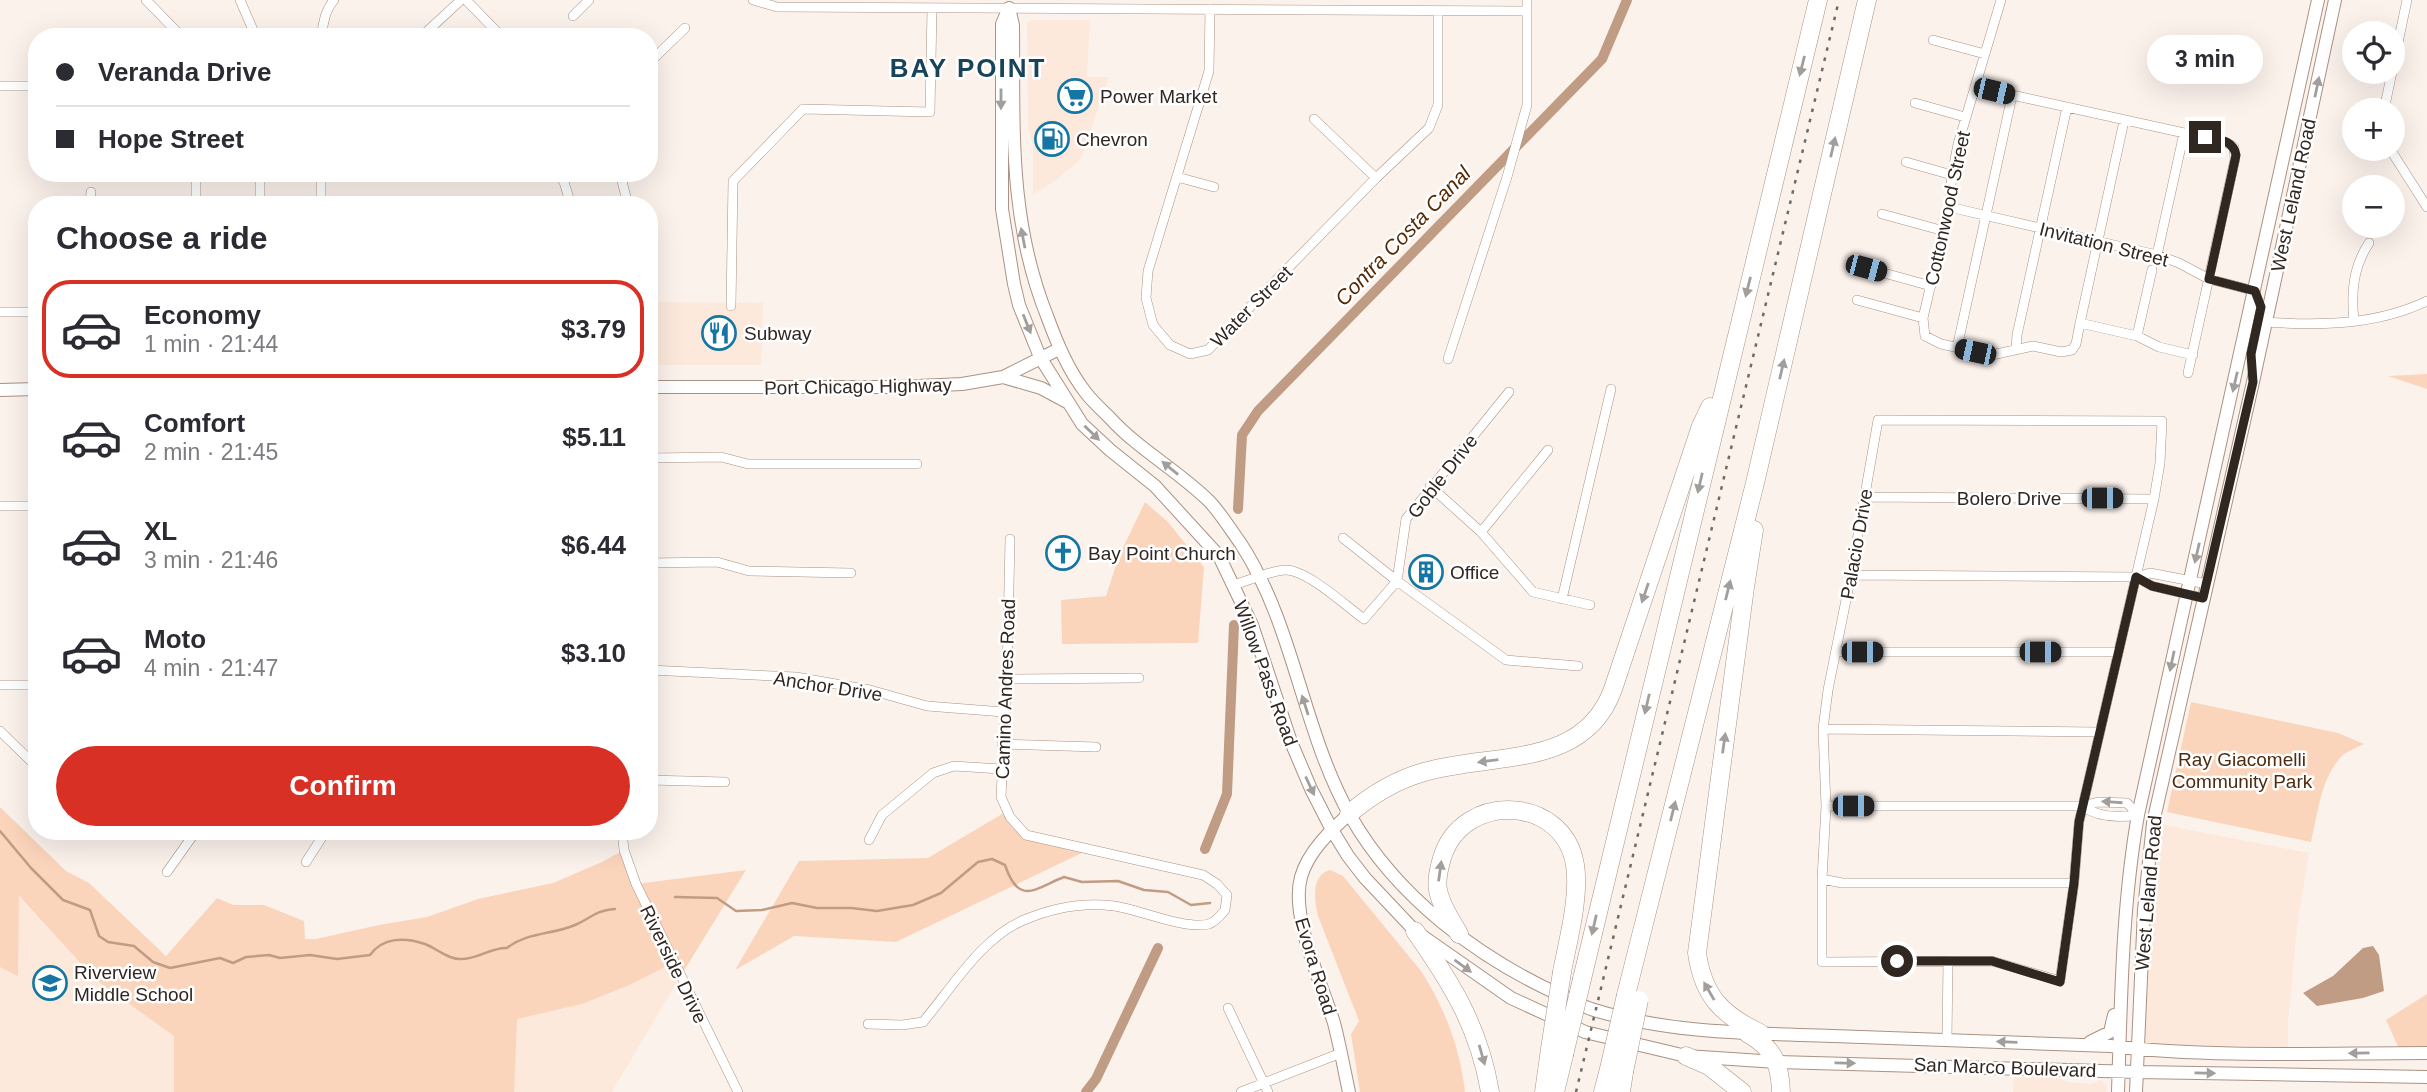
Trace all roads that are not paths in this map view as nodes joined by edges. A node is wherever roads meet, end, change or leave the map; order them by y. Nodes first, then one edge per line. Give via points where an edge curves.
1 (146, 0) edge
2 (240, 0) edge
3 (334, 0) edge
4 (461, 0) edge
5 (466, 0) edge
6 (589, 0) edge
7 (753, 0) edge
8 (1527, 0) edge
9 (1818, 0) edge
10 (1867, 0) edge
11 (2001, 0) edge
12 (2318, 0) edge
13 (2335, 0) edge
14 (2407, 0) edge
15 (827, 4) edge
16 (843, 4) edge
17 (1009, 4) edge
18 (1180, 4) edge
19 (932, 9) junction
20 (1210, 9) junction
21 (1438, 11) junction
22 (1527, 11) junction
23 (573, 16) dead end
24 (2403, 21) edge
25 (173, 28) edge
26 (252, 28) edge
27 (322, 28) edge
28 (431, 28) edge
29 (493, 28) edge
30 (685, 28) dead end
31 (1933, 40) dead end
32 (658, 54) edge
33 (1985, 54) junction
34 (0, 86) edge
35 (28, 86) edge
36 (1976, 87) junction
37 (2012, 96) junction
38 (1915, 103) dead end
39 (2067, 107) junction
40 (1965, 117) junction
41 (1314, 119) dead end
42 (2124, 121) junction
43 (2184, 133) junction
44 (2398, 161) edge
45 (1906, 162) dead end
46 (1952, 175) junction
47 (1177, 177) junction
48 (1376, 178) junction
49 (1214, 187) dead end
50 (91, 192) dead end
51 (91, 196) edge
52 (1949, 207) junction
53 (2427, 207) edge
54 (1882, 214) dead end
55 (1986, 215) junction
56 (2288, 219) junction
57 (2041, 228) junction
58 (1944, 231) junction
59 (2098, 241) junction
60 (2369, 243) dead end
61 (2157, 254) junction
62 (1866, 268) dead end
63 (2152, 270) dead end
64 (2209, 279) junction
65 (1931, 286) junction
66 (2255, 291) junction
67 (1857, 300) dead end
68 (2427, 302) edge
69 (731, 306) dead end
70 (0, 312) edge
71 (28, 312) edge
72 (1923, 318) junction
73 (2266, 321) junction
74 (2354, 321) junction
75 (2080, 323) junction
76 (2137, 336) junction
77 (1957, 348) junction
78 (2016, 348) junction
79 (1059, 349) junction
80 (2193, 355) junction
81 (1040, 357) junction
82 (1448, 359) dead end
83 (1728, 369) junction
84 (2188, 373) dead end
85 (1003, 377) junction
86 (2253, 382) junction
87 (658, 387) edge
88 (28, 389) edge
89 (1611, 389) dead end
90 (0, 390) edge
91 (1509, 392) dead end
92 (1068, 403) junction
93 (1548, 450) dead end
94 (658, 458) edge
95 (917, 464) dead end
96 (1755, 483) junction
97 (1430, 486) junction
98 (1864, 497) junction
99 (2154, 499) junction
100 (0, 506) edge
101 (28, 506) edge
102 (1481, 532) junction
103 (1343, 538) dead end
104 (1010, 539) dead end
105 (658, 562) edge
106 (851, 573) dead end
107 (1852, 575) junction
108 (2136, 577) junction
109 (1261, 578) junction
110 (1397, 581) junction
111 (2190, 581) junction
112 (2207, 584) junction
113 (1233, 585) junction
114 (2188, 594) junction
115 (2203, 598) junction
116 (1562, 599) junction
117 (1590, 605) dead end
118 (1836, 652) junction
119 (2117, 652) junction
120 (1578, 666) dead end
121 (658, 670) edge
122 (1139, 678) dead end
123 (1007, 679) junction
124 (0, 685) edge
125 (28, 685) edge
126 (1004, 712) junction
127 (2158, 726) junction
128 (1823, 729) junction
129 (0, 731) edge
130 (2099, 732) junction
131 (1002, 744) junction
132 (1096, 747) dead end
133 (28, 757) edge
134 (1001, 769) junction
135 (658, 780) edge
136 (725, 782) dead end
137 (1826, 806) junction
138 (2082, 806) junction
139 (1349, 814) junction
140 (2154, 814) junction
141 (2138, 815) junction
142 (1332, 830) junction
143 (190, 840) edge
144 (320, 840) edge
145 (623, 840) edge
146 (869, 840) dead end
147 (306, 862) dead end
148 (167, 872) dead end
149 (1822, 879) junction
150 (2074, 883) junction
151 (2144, 910) junction
152 (2126, 914) junction
153 (1415, 931) junction
154 (1459, 934) junction
155 (1948, 961) junction
156 (1228, 1008) dead end
157 (1590, 1009) joint
158 (867, 1024) dead end
159 (1585, 1032) joint
160 (1754, 1033) junction
161 (1947, 1040) junction
162 (2075, 1045) junction
163 (2120, 1047) junction
164 (2137, 1049) junction
165 (1557, 1052) junction
166 (1341, 1053) junction
167 (2427, 1053) edge
168 (1686, 1056) junction
169 (1777, 1062) junction
170 (1616, 1070) junction
171 (2119, 1071) junction
172 (2137, 1072) junction
173 (2427, 1076) edge
174 (1266, 1087) edge
175 (738, 1092) edge
176 (1241, 1092) edge
177 (1349, 1092) edge
178 (1490, 1092) edge
179 (1544, 1092) edge
180 (1555, 1092) edge
181 (1603, 1092) edge
182 (1621, 1092) edge
183 (1742, 1092) edge
184 (1781, 1092) edge
185 (2118, 1092) edge
186 (2136, 1092) edge

1 - 25 street
2 - 26 street
3 - 27 street
4 - 28 street
5 - 29 street
6 - 23 street
7 - 15 street via 777,7
8 - 22 street
9 -> 83 highway
96 -> 10 highway
11 - 33 street, Cottonwood Street
12 - 66 main road, West Leland Road
56 -> 13 main road, West Leland Road
14 - 24 street
15 - 16 street
16 - 19 street
17 - 18 street
17 - 19 street
79 -> 17 main road, Willow Pass Road via 1023,240 1014,173
17 -> 81 main road, Willow Pass Road via 1002,24 1002,209 1019,306
18 - 20 street
19 - 69 street via 930,112 803,109 733,181
20 - 21 street
20 - 47 street, Water Street via 1209,71
21 - 22 street
21 - 48 street, Water Street via 1438,105 1429,128
22 - 82 street via 1527,105
30 - 32 street
31 - 33 street
33 - 36 street, Cottonwood Street
34 - 35 street
36 - 37 street
36 - 40 street, Cottonwood Street
37 - 39 street
37 - 55 street
38 - 40 street
39 - 42 street
39 - 57 street
40 - 46 street, Cottonwood Street
41 - 48 street
42 - 43 street
42 - 59 street
43 - 61 street
43 - 64 street via 2234,148
44 - 53 street
45 - 46 street
46 - 52 street, Cottonwood Street
47 - 48 street, Water Street via 1148,271 1146,298 1153,325 1170,345 1190,354 1208,350
47 - 49 street
50 - 51 street
52 - 55 street, Invitation Street
52 - 58 street, Cottonwood Street
54 - 58 street
55 - 57 street, Invitation Street
55 - 77 street
56 - 66 main road via 2275,242 2267,278
56 - 73 main road, West Leland Road
57 - 59 street, Invitation Street
57 - 78 street
58 - 65 street, Cottonwood Street
59 - 61 street, Invitation Street
59 - 75 street
60 - 74 street via 2353,284
61 - 64 street, Invitation Street
62 - 65 street
63 - 76 street
64 - 66 street, Invitation Street
64 - 80 street
65 - 72 street, Cottonwood Street
66 - 86 main road via 2261,307 2251,354
66 -> 111 main road, West Leland Road
67 - 72 street
68 - 74 street
70 - 71 street
72 - 77 street, Cottonwood Street via 1931,341
73 - 74 street
73 - 86 main road, West Leland Road
75 - 76 street
75 - 78 street via 2072,350
76 - 80 street via 2158,347
77 - 78 street via 1992,355
79 - 81 main road, Port Chicago Highway
109 -> 79 main road, Willow Pass Road via 1212,505 1116,425 1086,393
80 - 84 street
81 - 85 main road, Port Chicago Highway
81 - 92 main road, Willow Pass Road
83 -> 139 highway via 1701,426 1613,689 1597,720 1551,750 1411,777
83 -> 165 highway, bridge via 1582,979
85 - 87 main road, Port Chicago Highway via 897,387
85 - 92 main road via 1041,388
86 - 112 main road, West Leland Road
88 - 90 main road
89 - 116 street
91 - 97 street, Goble Drive
92 -> 113 main road, Willow Pass Road via 1082,424 1190,522 1219,556
93 - 102 street
94 - 95 street via 721,457 748,464
160 -> 96 highway via 1710,996 1697,953 1756,522
170 -> 96 highway, bridge via 1662,851
97 - 102 street
97 - 110 street, Goble Drive via 1406,519
98 - 99 street, Bolero Drive
98 - 99 street, Palacio Drive via 1878,420 2162,421
98 - 107 street, Palacio Drive
99 - 108 street
100 - 101 street
102 - 116 street via 1534,592
103 - 110 street
104 - 123 street, Camino Andres Road
105 - 106 street via 717,562 749,571
107 - 108 street
107 - 118 street, Palacio Drive
108 - 111 street via 2150,573
108 - 114 street via 2152,586
108 - 119 street
109 - 110 street via 1275,571 1302,574 1364,619
109 - 113 street
139 -> 109 main road, Willow Pass Road via 1314,734
110 - 120 street via 1506,660
111 - 112 street
111 - 114 main road, West Leland Road
112 - 115 main road, West Leland Road
113 -> 142 main road, Willow Pass Road via 1252,625 1291,742
114 - 115 street
114 -> 127 main road, West Leland Road
115 - 140 main road, West Leland Road
116 - 117 street
118 - 119 street
118 - 128 street, Palacio Drive
119 - 130 street
121 - 126 street, Anchor Drive via 796,677 927,706
122 - 123 street
123 - 126 street, Camino Andres Road
124 - 125 street
126 - 131 street, Camino Andres Road
127 - 140 main road via 2160,744 2149,794
127 - 141 main road, West Leland Road
128 - 130 street
128 - 137 street, Palacio Drive
129 - 133 street
130 - 138 street
131 - 132 street
131 - 134 street, Camino Andres Road
134 - 146 street via 954,766 933,773 882,814
134 - 158 street, Camino Andres Road via 1001,797 1026,835 1203,875 1227,895 1225,910 1209,923 1157,918 1116,906 1054,909 1022,920 999,936 959,974 923,1022
135 - 136 street
137 - 138 street
137 - 149 street, Palacio Drive
138 - 141 street via 2127,803
138 - 150 street
139 - 142 main road, Evora Road
139 - 154 main road, Willow Pass Road via 1397,877
140 - 151 main road, West Leland Road
141 - 151 main road via 2145,830 2137,895
141 - 152 main road, West Leland Road
142 - 153 main road, Willow Pass Road via 1365,878
142 - 166 main road, Evora Road via 1312,853 1298,893
143 - 148 street
144 - 147 street
145 - 175 street, Riverside Drive via 636,884
149 - 150 street via 1842,883
149 - 155 street, Palacio Drive via 1822,962
150 - 155 street via 2060,982 1992,961
151 - 164 main road, West Leland Road
152 - 162 main road via 2117,957 2113,1028 2101,1038
152 - 163 main road, West Leland Road
153 -> 159 main road, Willow Pass Road via 1511,998
153 -> 178 highway via 1464,1006 1481,1049
154 - 157 main road, Willow Pass Road via 1523,978
154 -> 165 highway, bridge via 1438,889 1438,868 1455,833 1485,812 1501,809 1521,810 1555,827 1575,862 1576,889 1562,972
155 - 161 street
156 - 174 street
157 - 160 main road, San Marco Boulevard via 1669,1027
159 - 168 main road, San Marco Boulevard
160 - 161 main road, San Marco Boulevard
160 - 169 highway
162 -> 161 main road, San Marco Boulevard
162 - 163 main road, San Marco Boulevard
163 - 164 main road, San Marco Boulevard
163 - 171 main road, West Leland Road
167 -> 164 main road, San Marco Boulevard
164 - 172 main road, West Leland Road
165 - 179 highway
165 - 180 highway
166 - 174 street
166 - 177 main road, Evora Road
168 - 169 main road, San Marco Boulevard
168 - 183 highway via 1709,1066
169 -> 171 main road, San Marco Boulevard
169 - 184 highway
170 - 181 highway
170 - 182 highway
171 - 172 main road, San Marco Boulevard
171 - 185 main road, West Leland Road
172 -> 173 main road, San Marco Boulevard
172 - 186 main road, West Leland Road
174 - 176 street

